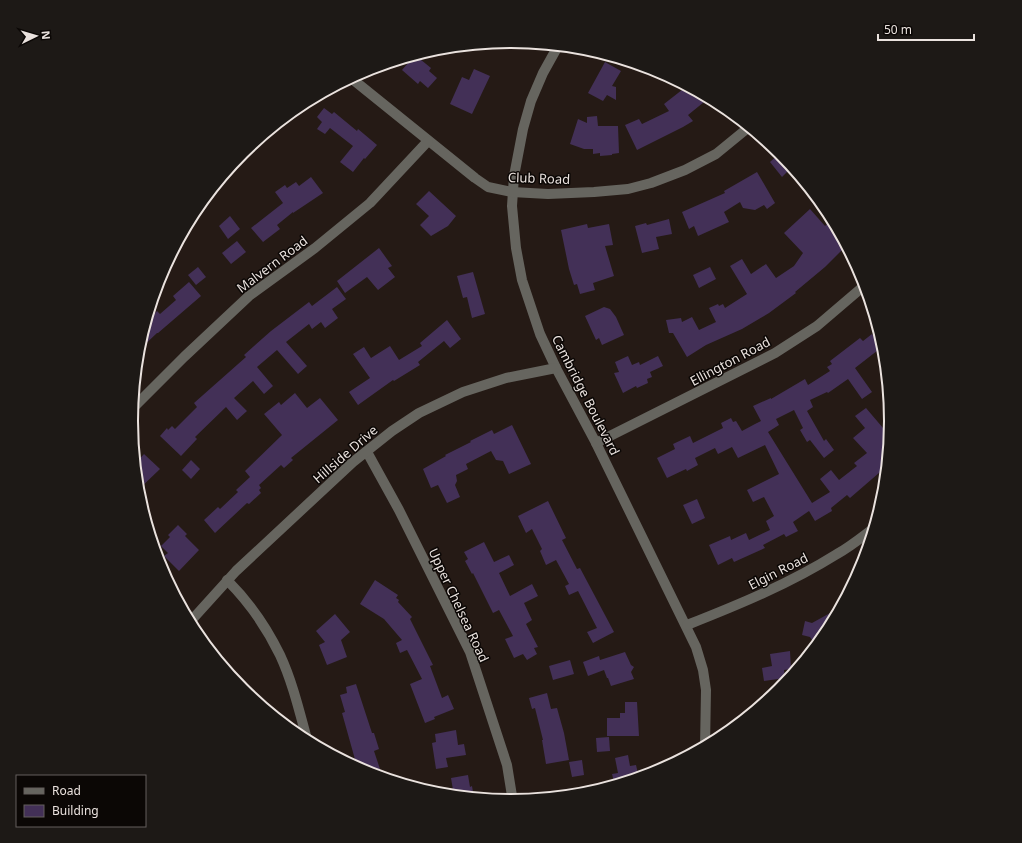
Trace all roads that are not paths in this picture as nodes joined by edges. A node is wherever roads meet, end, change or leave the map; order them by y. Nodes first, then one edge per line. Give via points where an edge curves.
1 (555, 51) edge
2 (356, 82) edge
3 (745, 131) edge
4 (428, 141) junction
5 (512, 192) junction
6 (860, 289) edge
7 (556, 368) junction
8 (138, 403) edge
9 (596, 443) junction
10 (367, 452) junction
11 (868, 532) edge
12 (227, 580) junction
13 (194, 618) edge
14 (687, 626) junction
15 (305, 733) edge
16 (705, 741) edge
17 (512, 795) edge

1 - 5 street, Cambridge Boulevard via 531,101 523,129
2 - 4 street, Club Road
3 - 5 street, Club Road via 716,154 685,170 628,189 548,194
4 - 5 street, Club Road via 488,187
4 - 8 street, Malvern Road via 370,203 315,248 249,296
5 - 7 street, Cambridge Boulevard via 516,248 522,280 540,334
6 - 9 street, Ellington Road via 817,326 775,353
7 - 9 street, Cambridge Boulevard
7 - 10 street, Hillside Drive via 506,378 462,392 419,413
9 - 14 street, Cambridge Boulevard
10 - 12 street, Hillside Drive via 352,462
10 - 17 street, Upper Chelsea Road via 470,652 507,765
11 - 14 street, Elgin Road via 838,554 778,587
12 - 13 street, Hillside Drive
12 - 15 street via 251,607 270,636 290,682
14 - 16 street, Cambridge Boulevard via 703,670 706,690

